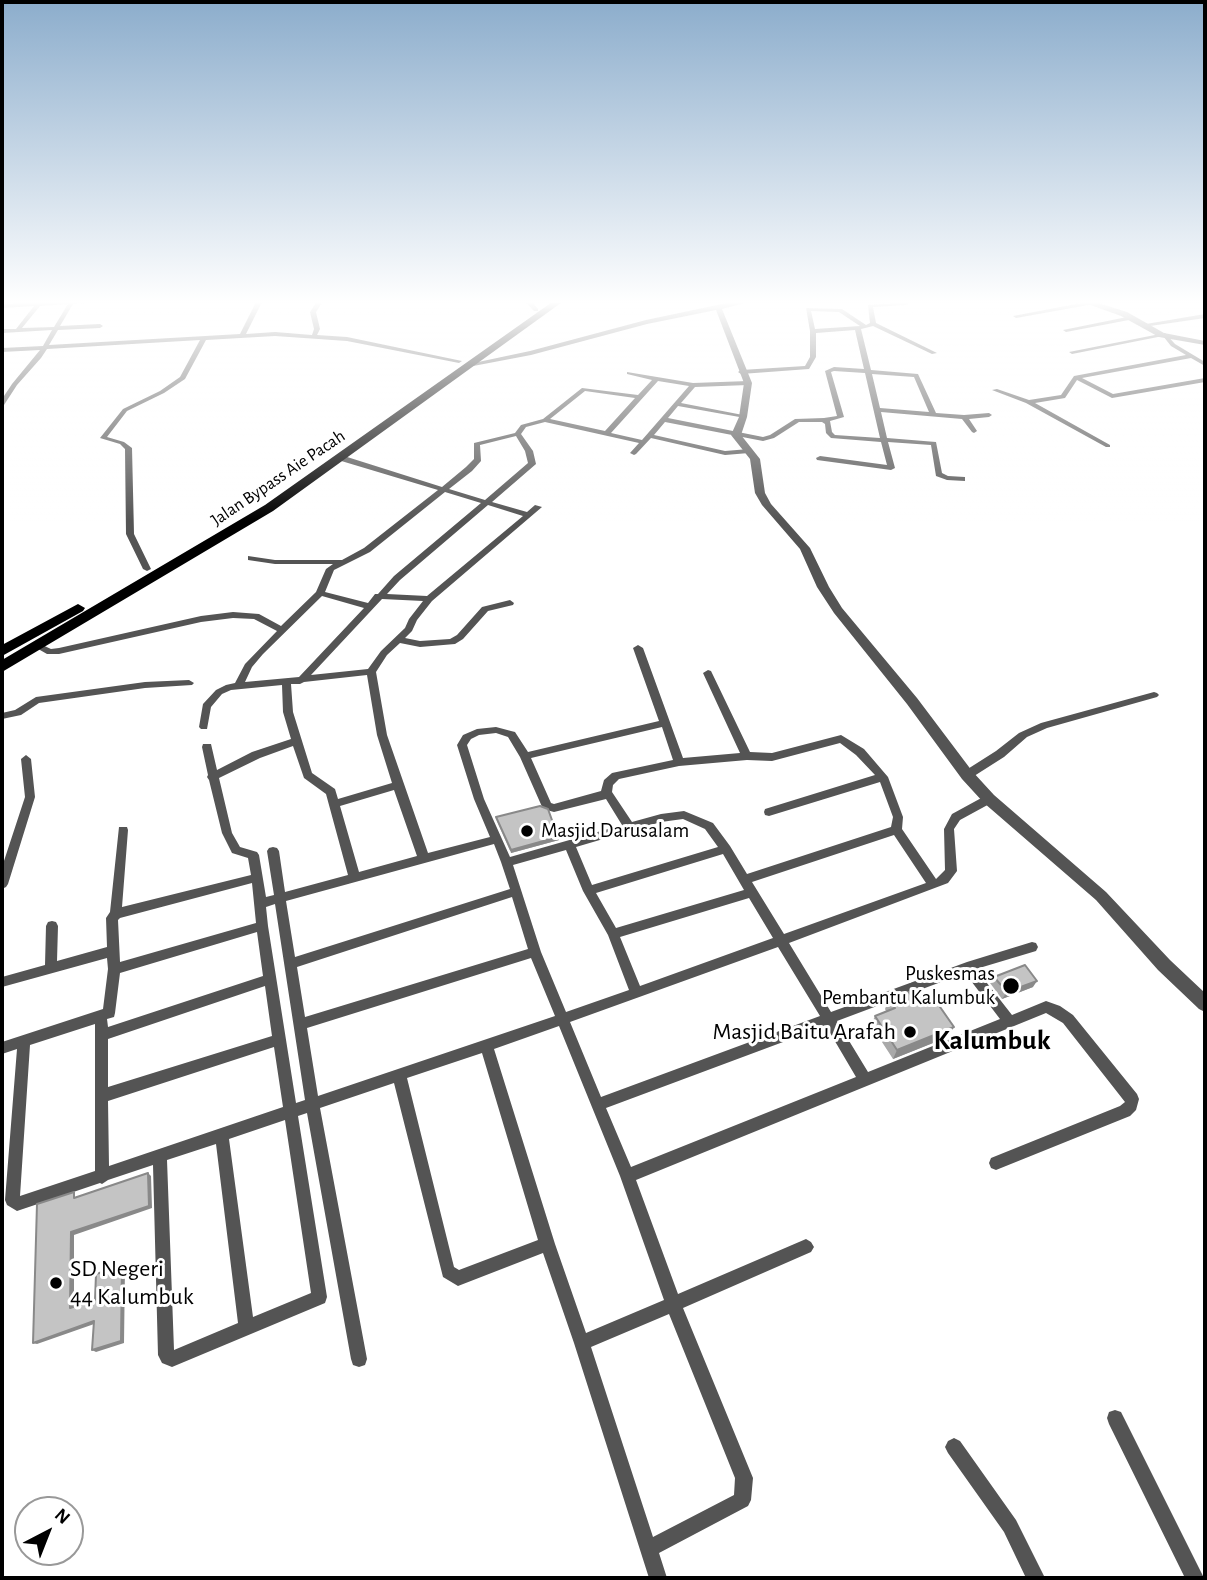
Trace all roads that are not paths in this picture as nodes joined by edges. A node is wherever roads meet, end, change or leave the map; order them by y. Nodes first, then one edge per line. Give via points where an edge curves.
1 (25, 374) edge
2 (185, 374) edge
3 (448, 374) edge
4 (450, 374) edge
5 (632, 374) edge
6 (743, 374) edge
7 (767, 374) edge
8 (829, 374) edge
9 (871, 374) edge
10 (901, 374) edge
11 (1094, 374) edge
12 (744, 377) junction
13 (1076, 377) junction
14 (656, 380) junction
15 (1205, 380) edge
16 (693, 385) junction
17 (995, 390) dead end
18 (639, 397) junction
19 (1028, 402) junction
20 (2, 404) edge
21 (677, 404) junction
22 (879, 411) junction
23 (933, 414) junction
24 (989, 415) dead end
25 (743, 417) junction
26 (964, 417) junction
27 (545, 420) junction
28 (665, 420) junction
29 (825, 421) junction
30 (974, 431) dead end
31 (607, 433) junction
32 (518, 434) junction
33 (736, 435) junction
34 (650, 436) junction
35 (885, 440) junction
36 (643, 442) junction
37 (1108, 446) dead end
38 (749, 451) junction
39 (635, 453) dead end
40 (341, 458) junction
41 (820, 458) dead end
42 (962, 479) dead end
43 (445, 490) junction
44 (487, 503) junction
45 (538, 507) dead end
46 (528, 515) junction
47 (251, 558) dead end
48 (341, 562) junction
49 (147, 569) junction
50 (320, 593) junction
51 (378, 596) junction
52 (429, 598) junction
53 (510, 603) dead end
54 (368, 606) junction
55 (282, 630) junction
56 (398, 640) junction
57 (38, 646) junction
58 (638, 649) dead end
59 (2, 652) edge
60 (2, 667) edge
61 (371, 672) junction
62 (708, 673) dead end
63 (286, 680) junction
64 (300, 681) junction
65 (189, 683) dead end
66 (239, 684) junction
67 (1154, 695) dead end
68 (2, 716) edge
69 (666, 723) junction
70 (204, 727) dead end
71 (296, 741) junction
72 (207, 747) dead end
73 (525, 756) junction
74 (747, 756) junction
75 (26, 759) dead end
76 (679, 762) junction
77 (967, 775) junction
78 (883, 777) junction
79 (212, 778) junction
80 (398, 785) junction
81 (606, 795) junction
82 (989, 799) junction
83 (334, 804) junction
84 (769, 813) dead end
85 (630, 828) junction
86 (123, 830) dead end
87 (896, 830) junction
88 (497, 839) junction
89 (569, 844) junction
90 (726, 849) junction
91 (273, 851) dead end
92 (424, 859) junction
93 (507, 862) junction
94 (255, 878) junction
95 (355, 878) junction
96 (746, 879) junction
97 (2, 884) edge
98 (934, 886) junction
99 (517, 891) junction
100 (589, 891) junction
101 (752, 892) junction
102 (278, 899) junction
103 (261, 904) junction
104 (116, 914) junction
105 (52, 926) dead end
106 (262, 926) junction
107 (613, 934) junction
108 (782, 940) junction
109 (1032, 947) dead end
110 (112, 951) junction
111 (535, 952) junction
112 (290, 964) junction
113 (967, 967) junction
114 (51, 968) junction
115 (114, 969) junction
116 (268, 980) junction
117 (2, 982) edge
118 (636, 992) junction
119 (1205, 1004) edge
120 (101, 1016) junction
121 (830, 1019) junction
122 (561, 1020) junction
123 (1010, 1022) junction
124 (301, 1024) junction
125 (102, 1035) junction
126 (278, 1040) junction
127 (24, 1041) junction
128 (486, 1045) junction
129 (2, 1048) edge
130 (399, 1074) junction
131 (865, 1079) junction
132 (102, 1097) junction
133 (312, 1104) junction
134 (597, 1105) junction
135 (289, 1114) junction
136 (222, 1136) junction
137 (160, 1158) junction
138 (996, 1163) dead end
139 (627, 1176) junction
140 (102, 1177) junction
141 (547, 1244) junction
142 (806, 1247) dead end
143 (673, 1303) junction
144 (247, 1328) junction
145 (582, 1343) junction
146 (359, 1359) dead end
147 (1115, 1418) dead end
148 (954, 1447) dead end
149 (649, 1549) junction
150 (658, 1578) edge
151 (1035, 1578) edge
152 (1195, 1578) edge

1 - 20 street
2 - 49 street via 162,392 125,410 103,438 128,449 130,534
3 - 49 highway via 287,484
4 - 40 highway, Jalan Bypass Aie Pacah
5 - 14 street
6 - 12 street
7 - 12 street
8 - 29 street via 841,417
9 - 22 street
10 - 23 street via 916,375
11 - 13 street
12 - 16 street
12 - 25 street
13 - 15 street via 1112,396
13 - 19 street via 1063,397
14 - 16 street
14 - 18 street
16 - 21 street
17 - 19 street
18 - 27 street via 584,389
18 - 31 street
19 - 37 street
21 - 25 street
21 - 28 street
22 - 23 street
22 - 35 street
23 - 26 street
24 - 26 street
25 - 33 street
26 - 30 street
27 - 31 street
27 - 32 street via 523,426
28 - 33 street
28 - 34 street
29 - 33 street via 797,420 767,439
29 - 35 street via 833,437
31 - 36 street
32 - 43 street via 476,444 478,459
32 - 44 street via 530,451 532,464
33 - 38 street
34 - 36 street
34 - 38 street via 725,453
35 - 41 street via 891,468
35 - 42 street via 934,443 939,474
36 - 39 street
38 - 77 street via 767,505 801,542 838,610
40 - 43 street
40 - 57 highway, Jalan Bypass Aie Pacah via 203,549
43 - 44 street
43 - 48 street via 367,550
44 - 46 street
44 - 51 street
45 - 46 street
46 - 52 street
47 - 48 street
48 - 50 street via 330,569
49 - 59 highway
50 - 54 street
50 - 55 street
51 - 52 street
51 - 54 street
52 - 56 street
53 - 56 street via 485,609 452,642
54 - 64 street
55 - 57 street via 256,616 233,614 59,651
55 - 66 street via 248,666
56 - 61 street
57 - 60 highway, Jalan Bypass Aie Pacah
58 - 69 street
61 - 64 street
61 - 80 street via 382,735
62 - 74 street
63 - 64 street
63 - 66 street
63 - 71 street
65 - 68 street via 36,700 18,713
66 - 70 street via 211,699 203,716
67 - 77 street via 1044,725 1023,734
69 - 73 street
69 - 76 street
71 - 79 street
71 - 83 street via 308,775 328,788
72 - 79 street
73 - 81 street via 548,806
73 - 88 street via 516,738 505,731 477,732 462,745
74 - 76 street
74 - 78 street via 772,758 841,739
75 - 97 street via 30,797
76 - 81 street via 616,776 608,783
77 - 82 street
78 - 84 street
78 - 87 street via 898,817
79 - 94 street via 227,833 236,850 253,855
80 - 83 street
80 - 92 street
81 - 85 street via 613,797
82 - 98 street via 956,817 949,829 951,871
82 - 119 street via 1101,896
83 - 95 street
85 - 89 street
85 - 90 street via 684,815 709,826
86 - 104 street
87 - 96 street
87 - 98 street
88 - 92 street
88 - 93 street
89 - 93 street
89 - 100 street
90 - 96 street
90 - 100 street
91 - 102 street
92 - 95 street
93 - 99 street
94 - 103 street
94 - 104 street
95 - 102 street
96 - 101 street
98 - 108 street
99 - 111 street
99 - 112 street
100 - 107 street
101 - 107 street
101 - 108 street
102 - 103 street
102 - 112 street
103 - 106 street
104 - 110 street via 112,918
105 - 114 street
106 - 115 street
106 - 116 street
107 - 118 street
108 - 118 street
108 - 121 street
109 - 113 street
110 - 114 street
110 - 115 street
111 - 122 street
111 - 124 street
112 - 124 street
113 - 121 street
113 - 123 street
114 - 117 street
115 - 120 street via 111,1010
116 - 125 street
116 - 126 street
118 - 122 street
120 - 125 street
120 - 127 street
121 - 131 street
121 - 134 street
122 - 128 street
122 - 134 street
123 - 131 street
123 - 138 street via 1045,1007 1061,1013 1132,1099 1125,1111
124 - 133 street
125 - 132 street
126 - 132 street
126 - 135 street
127 - 129 street
127 - 140 street via 13,1203
128 - 130 street
128 - 141 street
130 - 133 street
130 - 141 street via 451,1276 458,1278
131 - 139 street
132 - 140 street
133 - 135 street
133 - 146 street
134 - 139 street
135 - 136 street
135 - 144 street via 319,1297
136 - 137 street
136 - 144 street
137 - 140 street
137 - 144 street via 166,1355 172,1359
139 - 143 street
141 - 145 street
142 - 143 street
143 - 145 street
143 - 149 street via 745,1489 734,1506
145 - 149 street
147 - 152 street
148 - 151 street via 1010,1527
149 - 150 street

